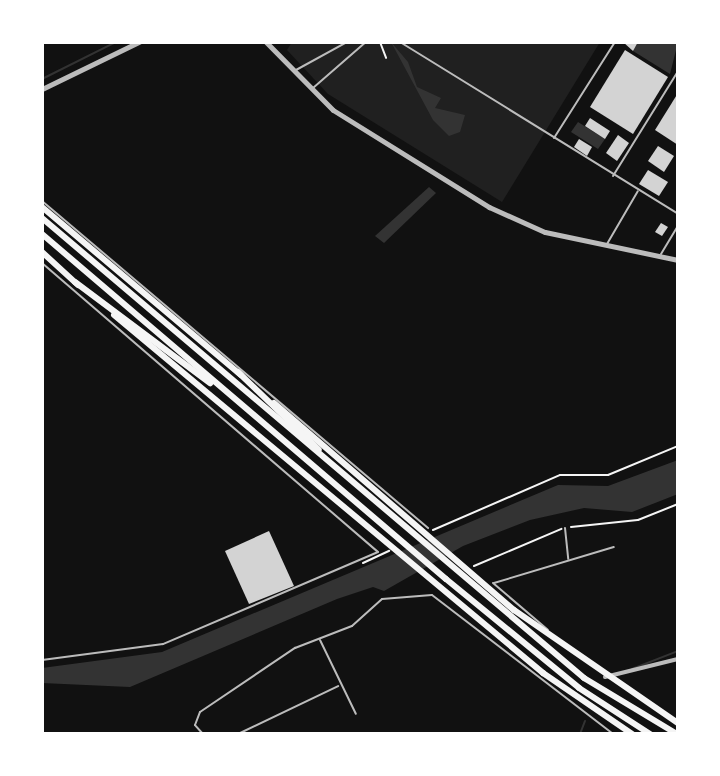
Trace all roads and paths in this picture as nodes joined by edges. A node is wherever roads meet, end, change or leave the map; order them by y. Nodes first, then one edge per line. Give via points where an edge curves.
1 (139, 42) edge
2 (266, 42) edge
3 (347, 42) edge
4 (366, 42) edge
5 (380, 42) edge
6 (400, 42) edge
7 (615, 42) edge
8 (386, 58) dead end
9 (293, 71) junction
10 (677, 74) edge
11 (42, 89) edge
12 (311, 89) junction
13 (554, 138) junction
14 (613, 176) junction
15 (639, 190) junction
16 (42, 204) edge
17 (678, 214) edge
18 (42, 218) edge
19 (678, 226) edge
20 (42, 234) edge
21 (607, 244) junction
22 (42, 252) edge
23 (660, 255) junction
24 (678, 260) edge
25 (42, 263) edge
26 (75, 282) junction
27 (238, 372) junction
28 (257, 417) junction
29 (678, 446) edge
30 (361, 492) junction
31 (678, 504) edge
32 (428, 528) joint
33 (565, 528) junction
34 (614, 547) dead end
35 (568, 560) junction
36 (468, 569) junction
37 (319, 638) junction
38 (678, 659) edge
39 (42, 660) edge
40 (595, 669) junction
41 (605, 677) junction
42 (338, 686) junction
43 (356, 714) dead end
44 (678, 723) edge
45 (631, 733) edge
46 (203, 734) edge
47 (238, 734) edge
48 (613, 734) edge
49 (650, 734) edge
50 (677, 734) edge

1 - 11 street
2 - 9 street
3 - 9 lane
4 - 12 lane
5 - 8 path
6 - 13 lane
7 - 13 lane
9 - 12 street
10 - 14 lane
12 - 21 street via 489,207 545,232
13 - 14 lane
14 - 15 lane
15 - 17 lane
15 - 21 lane
16 - 27 main road
16 - 32 lane
18 - 30 main road
19 - 23 lane
20 - 28 main road
21 - 23 street
22 - 26 main road
23 - 24 street
25 - 39 lane via 378,552 163,644
26 - 28 main road
26 - 45 main road via 543,673
27 - 30 main road
27 - 36 main road
28 - 49 main road via 579,688
29 - 32 path via 608,475 560,475
30 - 50 main road via 584,678
31 - 33 path via 638,520
33 - 35 lane
33 - 36 path
34 - 35 lane
35 - 40 lane via 493,583
36 - 40 main road
37 - 42 lane
37 - 46 lane via 200,712 195,725
37 - 48 lane via 352,626 382,599 432,595
38 - 41 street
40 - 41 main road
41 - 44 main road
42 - 43 lane
42 - 47 lane

